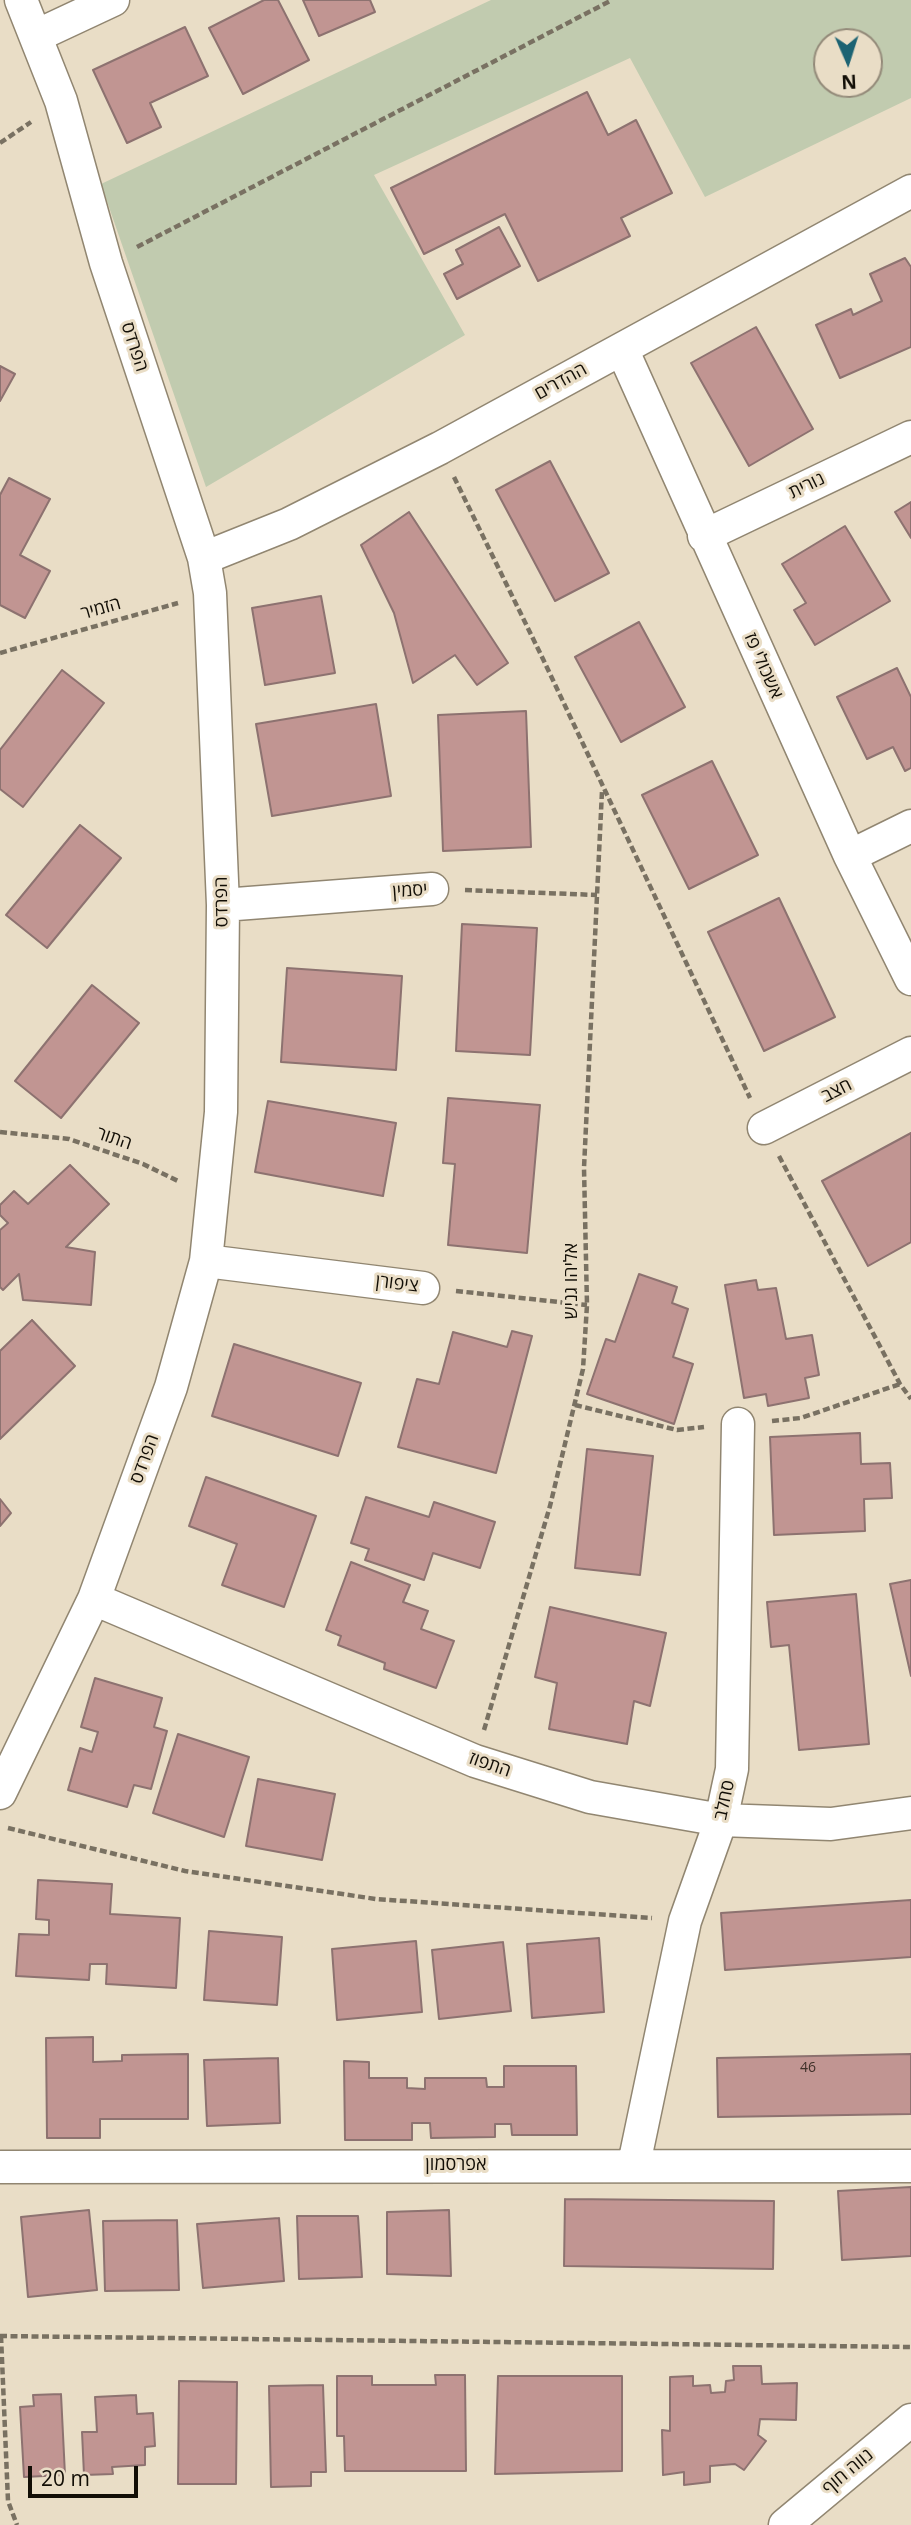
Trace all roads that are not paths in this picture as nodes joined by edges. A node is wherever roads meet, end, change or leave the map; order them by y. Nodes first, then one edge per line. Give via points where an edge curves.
1 (20, 0) edge
2 (113, 0) edge
3 (36, 36) junction
4 (911, 191) edge
5 (622, 348) junction
6 (911, 437) edge
7 (704, 536) junction
8 (204, 558) junction
9 (911, 826) edge
10 (850, 856) junction
11 (432, 889) road end
12 (223, 905) junction
13 (911, 979) edge
14 (911, 1054) edge
15 (764, 1128) road end
16 (206, 1261) junction
17 (424, 1288) road end
18 (738, 1424) dead end
19 (94, 1599) junction
20 (0, 1793) edge
21 (911, 1813) edge
22 (721, 1820) junction
23 (634, 2164) junction
24 (911, 2165) edge
25 (0, 2167) edge
26 (911, 2420) edge
27 (785, 2525) edge

1 - 3 street, הפרדס
2 - 3 street
3 - 8 street, הפרדס via 61,101 106,263
4 - 5 street, ההדרים
5 - 7 street, אשכולי פז
5 - 8 street, ההדרים via 289,524
6 - 7 street, נורית
7 - 10 street, אשכולי פז
8 - 12 street, הפרדס via 210,593
9 - 10 street
10 - 13 street, אשכולי פז
11 - 12 street, יסמין
12 - 16 street, הפרדס via 221,1112
14 - 15 street, חצב
16 - 17 street, ציפורן
16 - 19 street, הפרדס via 171,1387
18 - 22 street, סחלב via 732,1769
19 - 20 street, הפרדס
19 - 22 street, התפוז via 475,1761 590,1797
21 - 22 street, התפוז via 831,1824
22 - 23 street, סחלב via 685,1921
23 - 24 street, אפרסמון
23 - 25 street, אפרסמון
26 - 27 street, נווה חוף

